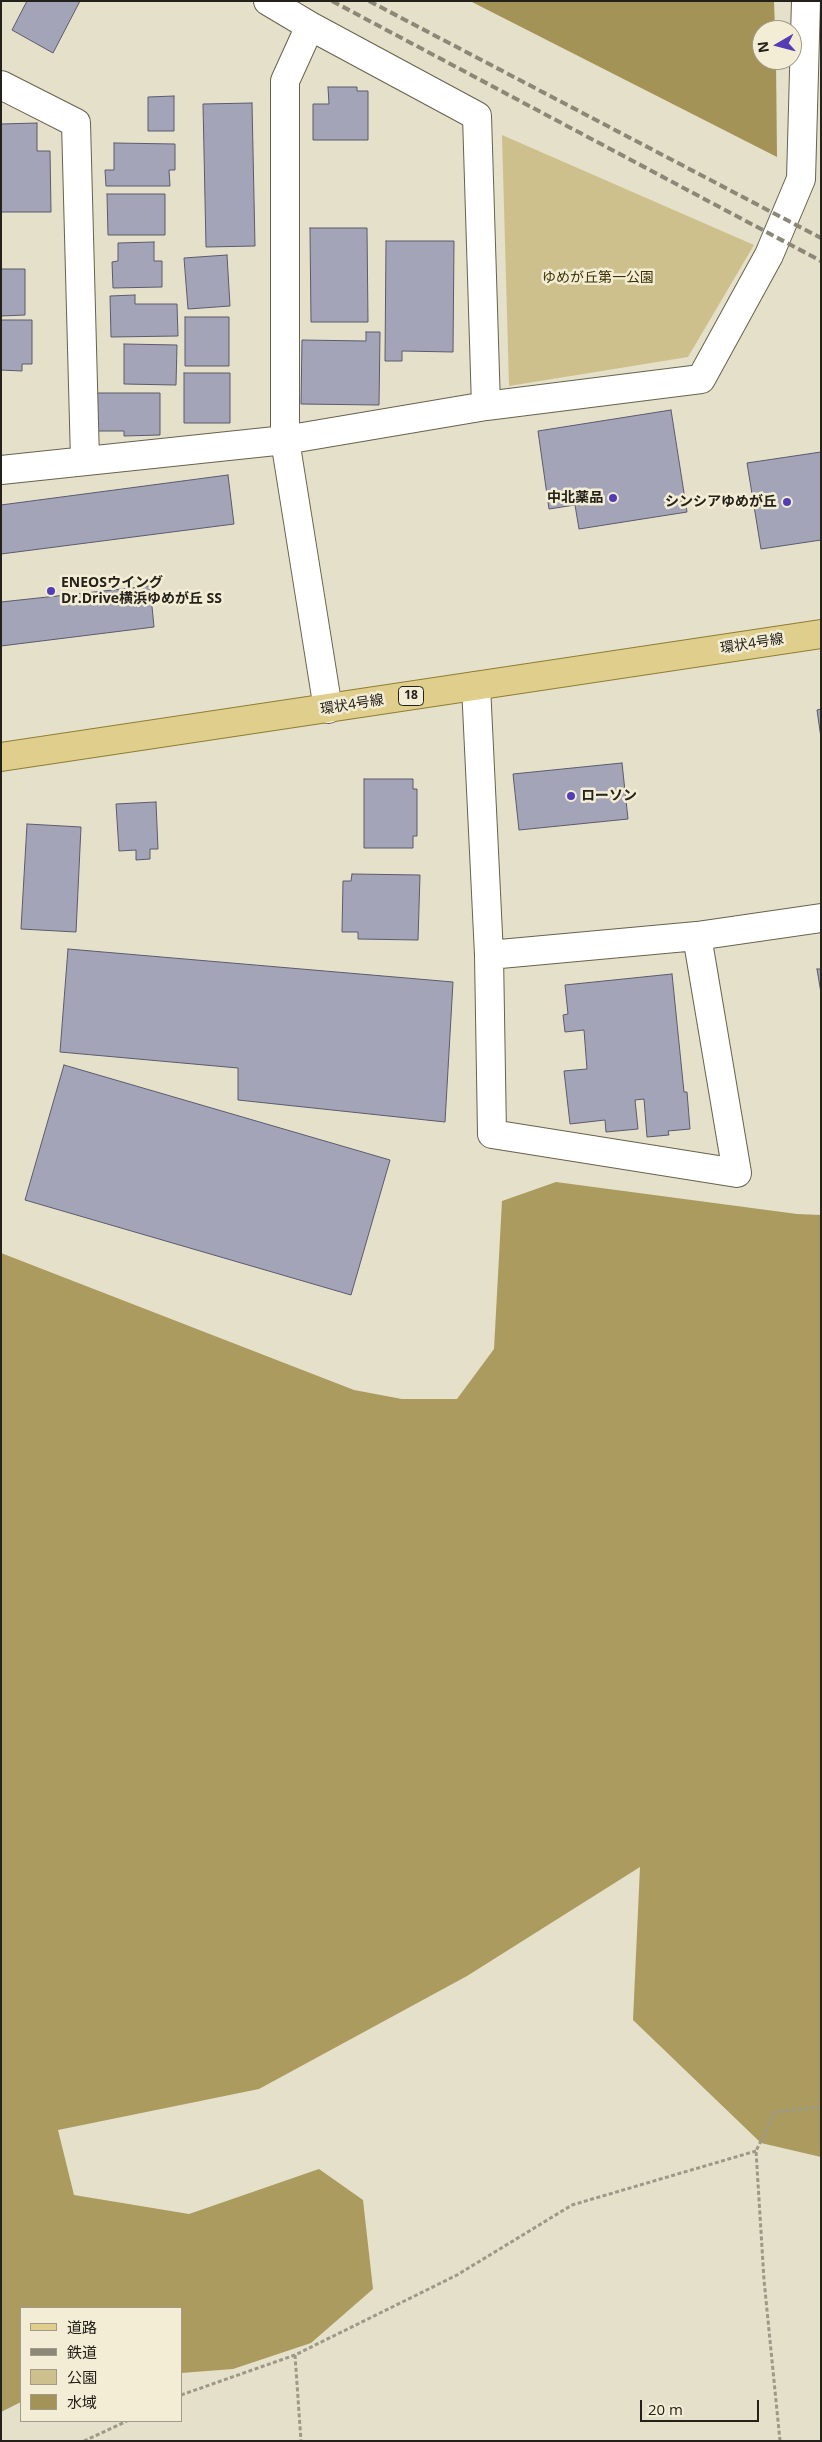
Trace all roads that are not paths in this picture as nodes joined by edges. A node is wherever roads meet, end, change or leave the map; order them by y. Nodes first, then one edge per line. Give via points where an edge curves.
1 (268, 1) edge
2 (806, 1) edge
3 (310, 26) junction
4 (1, 84) edge
5 (486, 406) junction
6 (285, 440) junction
7 (85, 460) junction
8 (1, 470) edge
9 (821, 634) edge
10 (476, 686) junction
11 (328, 709) junction
12 (1, 757) edge
13 (821, 918) edge
14 (697, 936) junction
15 (489, 956) junction

1 - 3 street
2 - 5 street via 801,179 769,255 701,379
3 - 5 street via 477,116
3 - 6 street via 285,81
4 - 7 street via 76,123
5 - 6 street
6 - 7 street
6 - 11 street
7 - 8 street
9 - 10 main road, 環状4号線 / 18
10 - 11 main road, 環状4号線 / 18
10 - 15 street
11 - 12 main road, 環状4号線 / 18
13 - 14 street
14 - 15 street
14 - 15 street via 737,1173 492,1134

